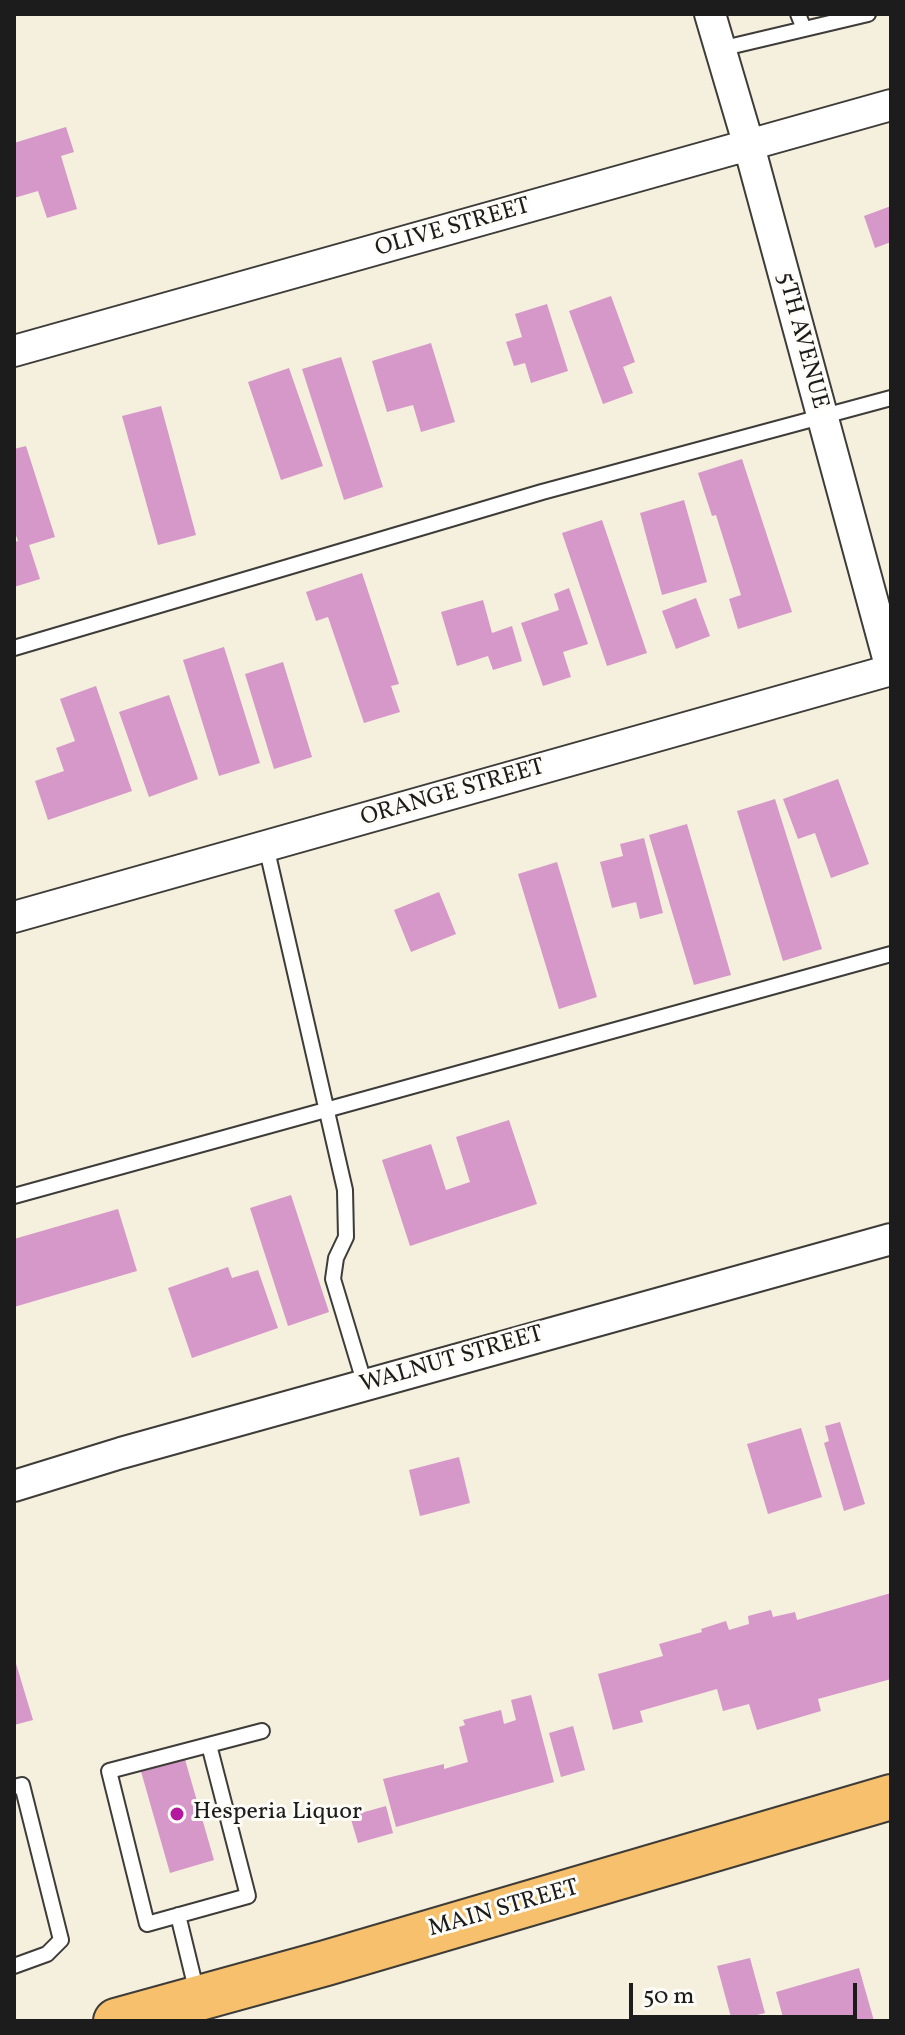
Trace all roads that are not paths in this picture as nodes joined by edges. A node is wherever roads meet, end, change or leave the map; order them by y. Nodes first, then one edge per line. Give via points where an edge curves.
1 (710, 14) edge
2 (798, 14) edge
3 (868, 14) edge
4 (804, 29) junction
5 (720, 49) junction
6 (891, 105) edge
7 (749, 146) junction
8 (14, 351) edge
9 (891, 398) edge
10 (822, 417) junction
11 (14, 648) edge
12 (891, 670) edge
13 (266, 846) junction
14 (14, 917) edge
15 (891, 954) edge
16 (328, 1109) junction
17 (14, 1196) edge
18 (891, 1239) edge
19 (365, 1385) junction
20 (14, 1486) edge
21 (262, 1731) dead end
22 (209, 1745) junction
23 (14, 1787) edge
24 (891, 1797) edge
25 (178, 1915) junction
26 (14, 1966) edge
27 (198, 1999) junction
28 (116, 2021) edge

1 - 5 street, 5TH AVENUE
2 - 4 lane
3 - 4 lane
4 - 5 lane
5 - 7 street, 5TH AVENUE
6 - 7 street, OLIVE STREET
7 - 8 street, OLIVE STREET
7 - 10 street, 5TH AVENUE
9 - 10 lane
10 - 11 lane via 542,492
10 - 12 street, 5TH AVENUE
12 - 13 street, ORANGE STREET
13 - 14 street, ORANGE STREET
13 - 16 lane
15 - 16 lane
16 - 17 lane
16 - 19 lane via 345,1190 346,1237 333,1279
18 - 19 street, WALNUT STREET
19 - 20 street, WALNUT STREET
21 - 22 lane
22 - 25 lane via 248,1896
22 - 25 lane via 109,1771 147,1924
23 - 26 lane via 22,1785 61,1940 47,1954
24 - 27 main road, MAIN STREET
25 - 27 lane
27 - 28 main road, MAIN STREET

